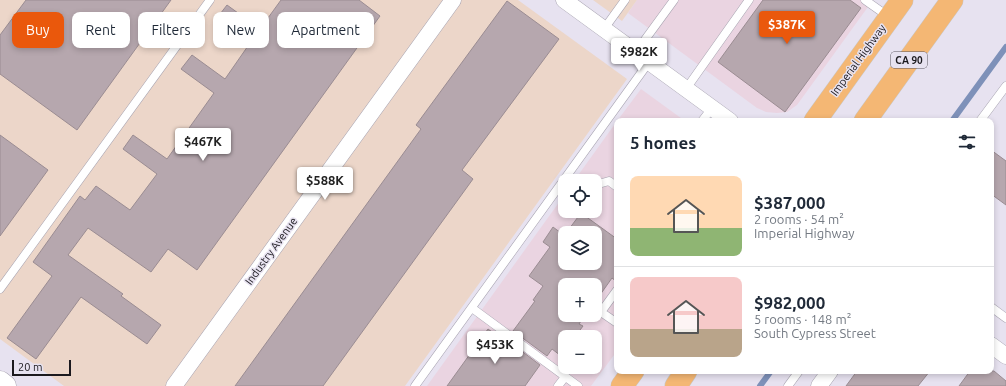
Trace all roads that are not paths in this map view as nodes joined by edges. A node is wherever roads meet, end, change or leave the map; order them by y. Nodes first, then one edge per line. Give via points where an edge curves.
1 (210, 0) edge
2 (453, 0) edge
3 (564, 0) edge
4 (625, 0) edge
5 (674, 0) edge
6 (749, 0) edge
7 (865, 0) edge
8 (902, 0) edge
9 (952, 0) edge
10 (889, 18) junction
11 (604, 29) junction
12 (636, 52) junction
13 (649, 62) junction
14 (1006, 86) edge
15 (686, 89) junction
16 (712, 108) junction
17 (704, 118) edge
18 (726, 118) edge
19 (817, 118) edge
20 (867, 118) edge
21 (982, 118) edge
22 (569, 174) edge
23 (602, 183) edge
24 (614, 185) edge
25 (558, 189) edge
26 (0, 289) edge
27 (614, 294) edge
28 (472, 308) junction
29 (994, 309) edge
30 (1006, 318) edge
31 (614, 321) edge
32 (994, 347) edge
33 (1006, 356) edge
34 (631, 374) edge
35 (684, 374) edge
36 (796, 374) edge
37 (828, 374) edge
38 (565, 377) junction
39 (0, 382) edge
40 (5, 386) edge
41 (174, 386) edge
42 (415, 386) edge
43 (558, 386) edge
44 (578, 386) edge
45 (622, 386) edge
46 (676, 386) edge
47 (788, 386) edge
48 (819, 386) edge

1 - 26 lane
2 - 41 street, Industry Avenue
3 - 11 street
4 - 11 lane
5 - 12 lane
6 - 15 lane
7 - 10 lane
8 - 10 main road, Imperial Highway
9 - 20 main road, CA 90
10 - 19 main road, Imperial Highway
11 - 12 street
12 - 13 street
13 - 15 street
13 - 22 lane
14 - 21 lane
15 - 16 street
16 - 17 lane
16 - 18 street
23 - 24 lane via 609,181
25 - 28 lane
27 - 31 lane via 601,312
28 - 38 lane
28 - 42 lane
29 - 30 lane
32 - 33 street
34 - 45 main road
35 - 46 main road
36 - 47 lane
37 - 48 street
38 - 43 lane
38 - 44 lane
39 - 40 main road

